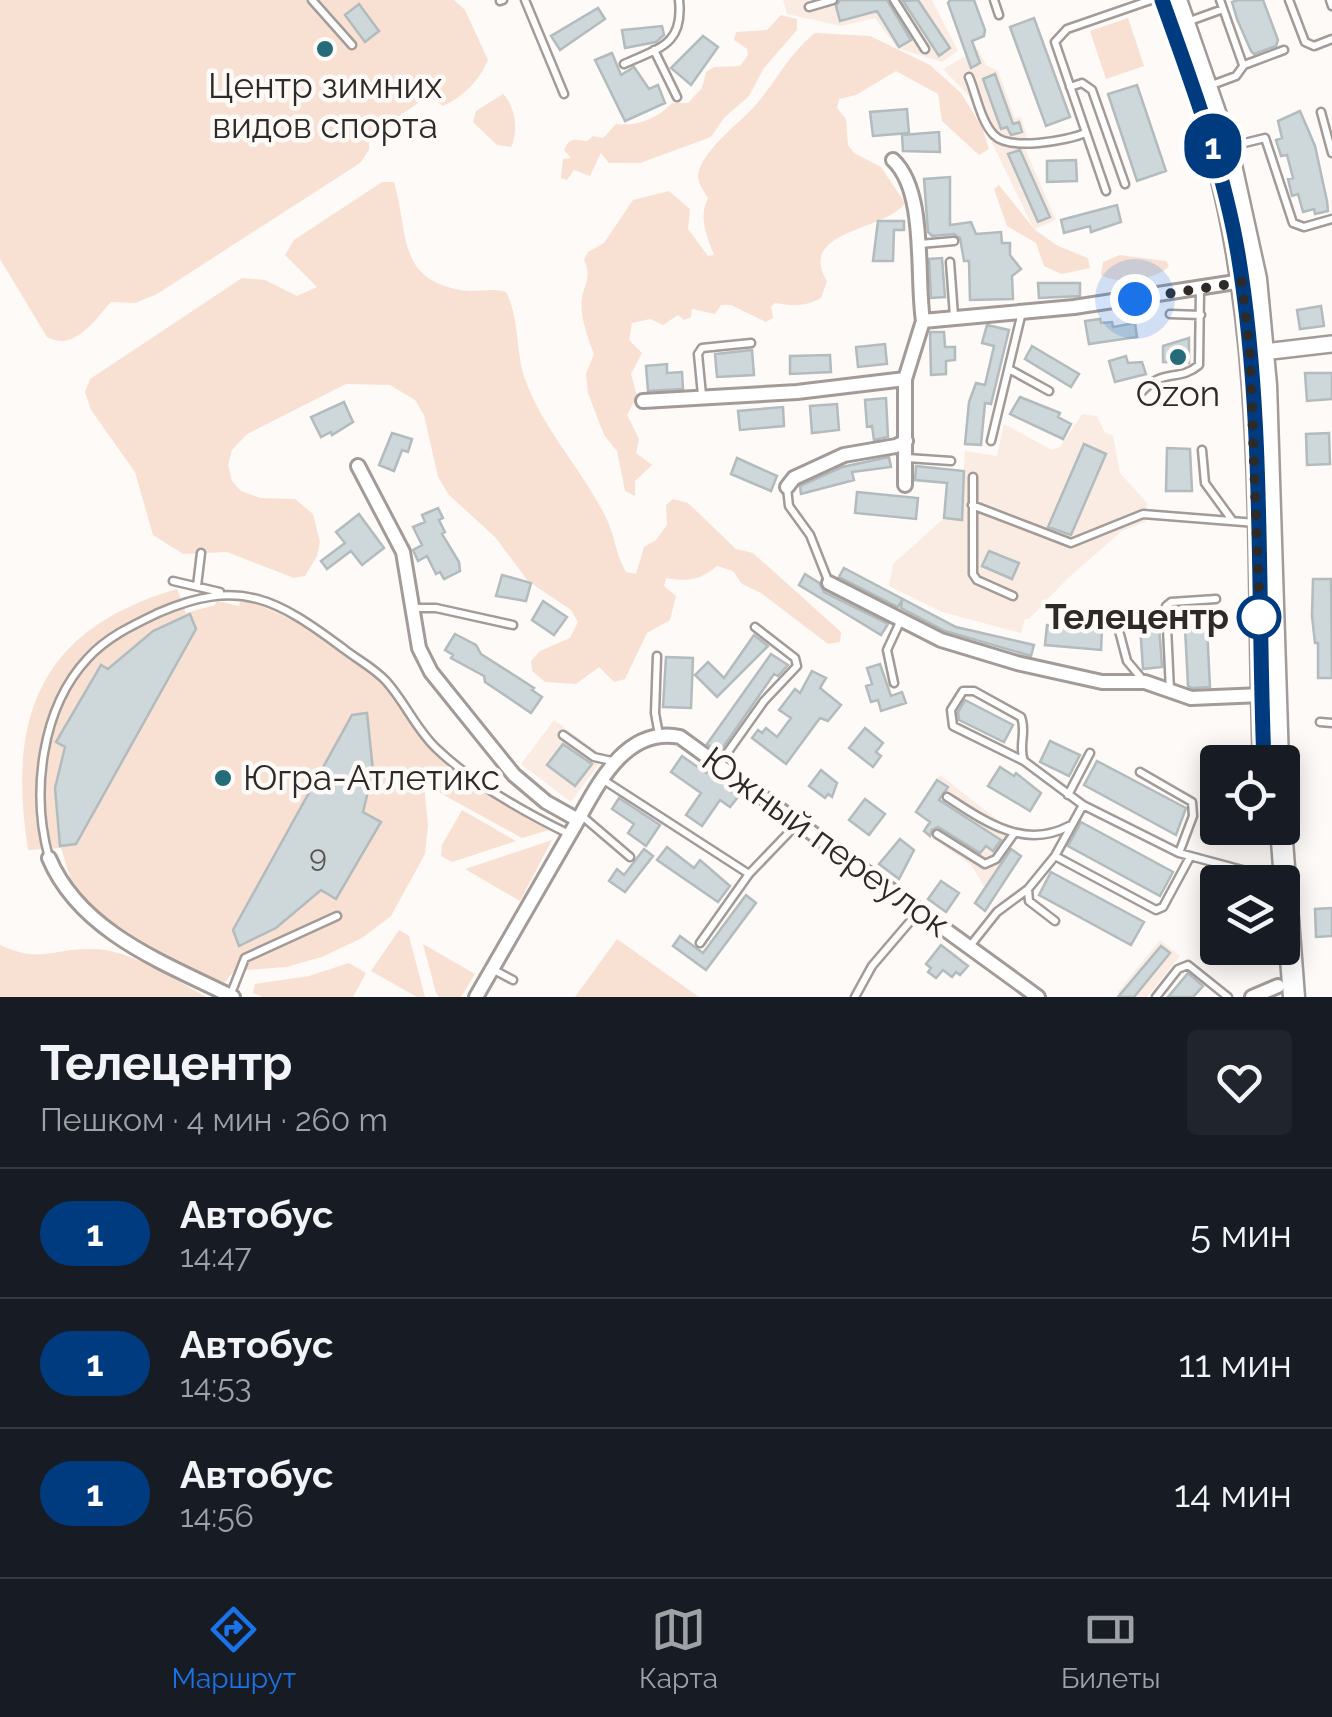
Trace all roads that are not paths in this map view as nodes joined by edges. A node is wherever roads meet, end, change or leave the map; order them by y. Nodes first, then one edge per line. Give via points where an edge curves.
1 (312, 0) edge
2 (525, 0) edge
3 (679, 0) edge
4 (834, 0) edge
5 (894, 0) edge
6 (994, 0) edge
7 (1151, 0) edge
8 (1162, 0) edge
9 (1176, 0) edge
10 (1220, 0) edge
11 (1290, 0) edge
12 (809, 7) dead end
13 (1223, 10) junction
14 (999, 15) dead end
15 (1178, 25) junction
16 (1332, 40) edge
17 (352, 45) dead end
18 (925, 49) dead end
19 (654, 50) junction
20 (1284, 50) dead end
21 (624, 64) dead end
22 (1244, 65) junction
23 (969, 77) dead end
24 (1207, 86) junction
25 (1070, 87) junction
26 (564, 94) dead end
27 (677, 97) dead end
28 (1320, 112) dead end
29 (1086, 133) junction
30 (1227, 147) junction
31 (1332, 153) edge
32 (893, 160) dead end
33 (1125, 184) dead end
34 (1106, 191) dead end
35 (1332, 219) edge
36 (954, 241) dead end
37 (916, 244) junction
38 (950, 262) dead end
39 (1249, 280) junction
40 (1200, 289) junction
41 (1022, 312) junction
42 (1170, 314) dead end
43 (1201, 315) junction
44 (954, 316) junction
45 (923, 321) junction
46 (751, 342) dead end
47 (1332, 344) edge
48 (1257, 353) junction
49 (1010, 368) junction
50 (906, 380) junction
51 (1049, 391) dead end
52 (1139, 395) dead end
53 (702, 398) junction
54 (643, 401) dead end
55 (906, 440) junction
56 (990, 441) dead end
57 (1202, 450) dead end
58 (907, 458) junction
59 (952, 460) dead end
60 (358, 466) dead end
61 (973, 477) dead end
62 (905, 485) dead end
63 (787, 487) joint
64 (972, 505) junction
65 (1233, 521) junction
66 (1256, 523) junction
67 (201, 553) dead end
68 (172, 582) dead end
69 (830, 584) joint
70 (197, 586) junction
71 (229, 594) junction
72 (1013, 596) dead end
73 (1216, 600) dead end
74 (414, 608) junction
75 (1057, 616) dead end
76 (900, 622) junction
77 (513, 624) dead end
78 (754, 627) dead end
79 (658, 656) dead end
80 (1145, 682) junction
81 (894, 683) dead end
82 (1170, 691) junction
83 (1269, 695) junction
84 (1320, 722) dead end
85 (1332, 722) edge
86 (563, 734) dead end
87 (660, 736) junction
88 (1265, 745) edge
89 (1276, 745) edge
90 (1090, 753) dead end
91 (1024, 761) junction
92 (612, 762) junction
93 (719, 764) junction
94 (1140, 772) dead end
95 (601, 778) junction
96 (1068, 795) junction
97 (947, 797) dead end
98 (1083, 805) junction
99 (579, 818) junction
100 (799, 822) junction
101 (1072, 824) junction
102 (570, 834) junction
103 (937, 834) dead end
104 (1014, 834) junction
105 (1179, 853) junction
106 (1055, 856) junction
107 (630, 857) dead end
108 (1190, 857) junction
109 (49, 858) joint
110 (1222, 865) edge
111 (748, 874) junction
112 (1028, 888) junction
113 (920, 911) junction
114 (337, 916) dead end
115 (1055, 922) dead end
116 (700, 943) dead end
117 (969, 947) junction
118 (1279, 965) edge
119 (1283, 965) edge
120 (492, 969) junction
121 (512, 980) dead end
122 (1286, 991) edge
123 (231, 996) edge
124 (476, 997) edge
125 (855, 997) edge
126 (1038, 997) edge
127 (1156, 997) edge
128 (1228, 997) edge
129 (1252, 997) edge

1 - 17 lane
2 - 26 lane
3 - 19 lane via 678,32
4 - 12 lane
5 - 18 lane
6 - 14 lane
7 - 25 lane via 1060,32 1055,46
8 - 15 main road
9 - 15 main road
10 - 13 lane
11 - 16 lane via 1305,42
13 - 15 lane
13 - 22 lane
15 - 24 main road
15 - 39 main road
19 - 21 lane
19 - 27 lane
20 - 22 lane
22 - 24 lane via 1236,76
23 - 29 lane via 990,131 1002,141 1057,142
24 - 30 main road
25 - 29 lane
25 - 33 lane via 1082,83 1092,90
28 - 31 lane
29 - 34 lane
30 - 35 lane via 1265,138 1294,223 1304,227
30 - 39 main road
32 - 37 street via 913,190
36 - 37 lane
37 - 45 street
38 - 44 lane
39 - 40 street
39 - 48 main road
40 - 41 street
40 - 43 lane
41 - 44 street
41 - 49 lane
42 - 43 lane
43 - 52 lane via 1197,368 1156,377
44 - 45 street
45 - 50 street
46 - 53 lane via 700,350
47 - 48 street
48 - 66 main road
48 - 83 main road
49 - 51 lane
49 - 56 lane
50 - 53 street
50 - 55 street
53 - 54 street
55 - 58 street
55 - 63 street via 844,455
57 - 65 lane via 1206,484
58 - 59 lane
58 - 62 street
60 - 74 street via 396,535
61 - 64 lane
63 - 69 lane via 789,506 810,535
64 - 65 lane via 1070,543 1144,514
64 - 72 lane via 973,574
65 - 66 lane
66 - 83 main road
67 - 70 lane
68 - 70 lane
69 - 76 street
70 - 71 lane
71 - 102 lane via 272,604 315,626 384,679 439,752
71 - 109 lane via 182,603 129,627 74,674 45,746
73 - 82 lane via 1167,604
74 - 77 lane
74 - 99 street via 418,648 431,672 514,775
75 - 80 lane via 1118,627 1126,661
76 - 80 street via 954,646 1079,678
76 - 81 lane via 887,650
78 - 93 lane via 797,666
79 - 87 lane
80 - 82 street
82 - 83 street via 1191,698
83 - 88 main road
83 - 89 main road
84 - 85 lane
86 - 92 lane
87 - 92 street, Южный переулок
87 - 93 street, Южный переулок via 680,737
90 - 96 lane
91 - 91 lane via 1021,717 963,691 952,710 954,726
91 - 96 lane
92 - 95 street, Южный переулок
93 - 100 street, Южный переулок
94 - 105 lane via 1192,802 1194,816
95 - 99 street, Южный переулок
95 - 111 lane
96 - 98 lane
97 - 104 lane
98 - 101 lane
98 - 105 lane
99 - 102 street, Южный переулок
99 - 107 lane
100 - 111 lane
100 - 113 street, Южный переулок
101 - 104 lane via 1056,832
101 - 106 lane
102 - 120 street, Южный переулок
103 - 104 lane via 985,864 996,860
105 - 108 lane
106 - 108 lane via 1156,910
106 - 112 lane
108 - 110 lane
109 - 123 street via 89,917
111 - 116 lane
112 - 115 lane via 1030,901
112 - 117 lane via 1004,904
113 - 117 street, Южный переулок
113 - 125 lane via 872,966
114 - 123 lane via 246,958
117 - 126 street, Южный переулок
118 - 122 main road
119 - 122 main road
120 - 121 lane
120 - 124 street, Южный переулок
122 - 129 street
127 - 128 lane via 1188,964

